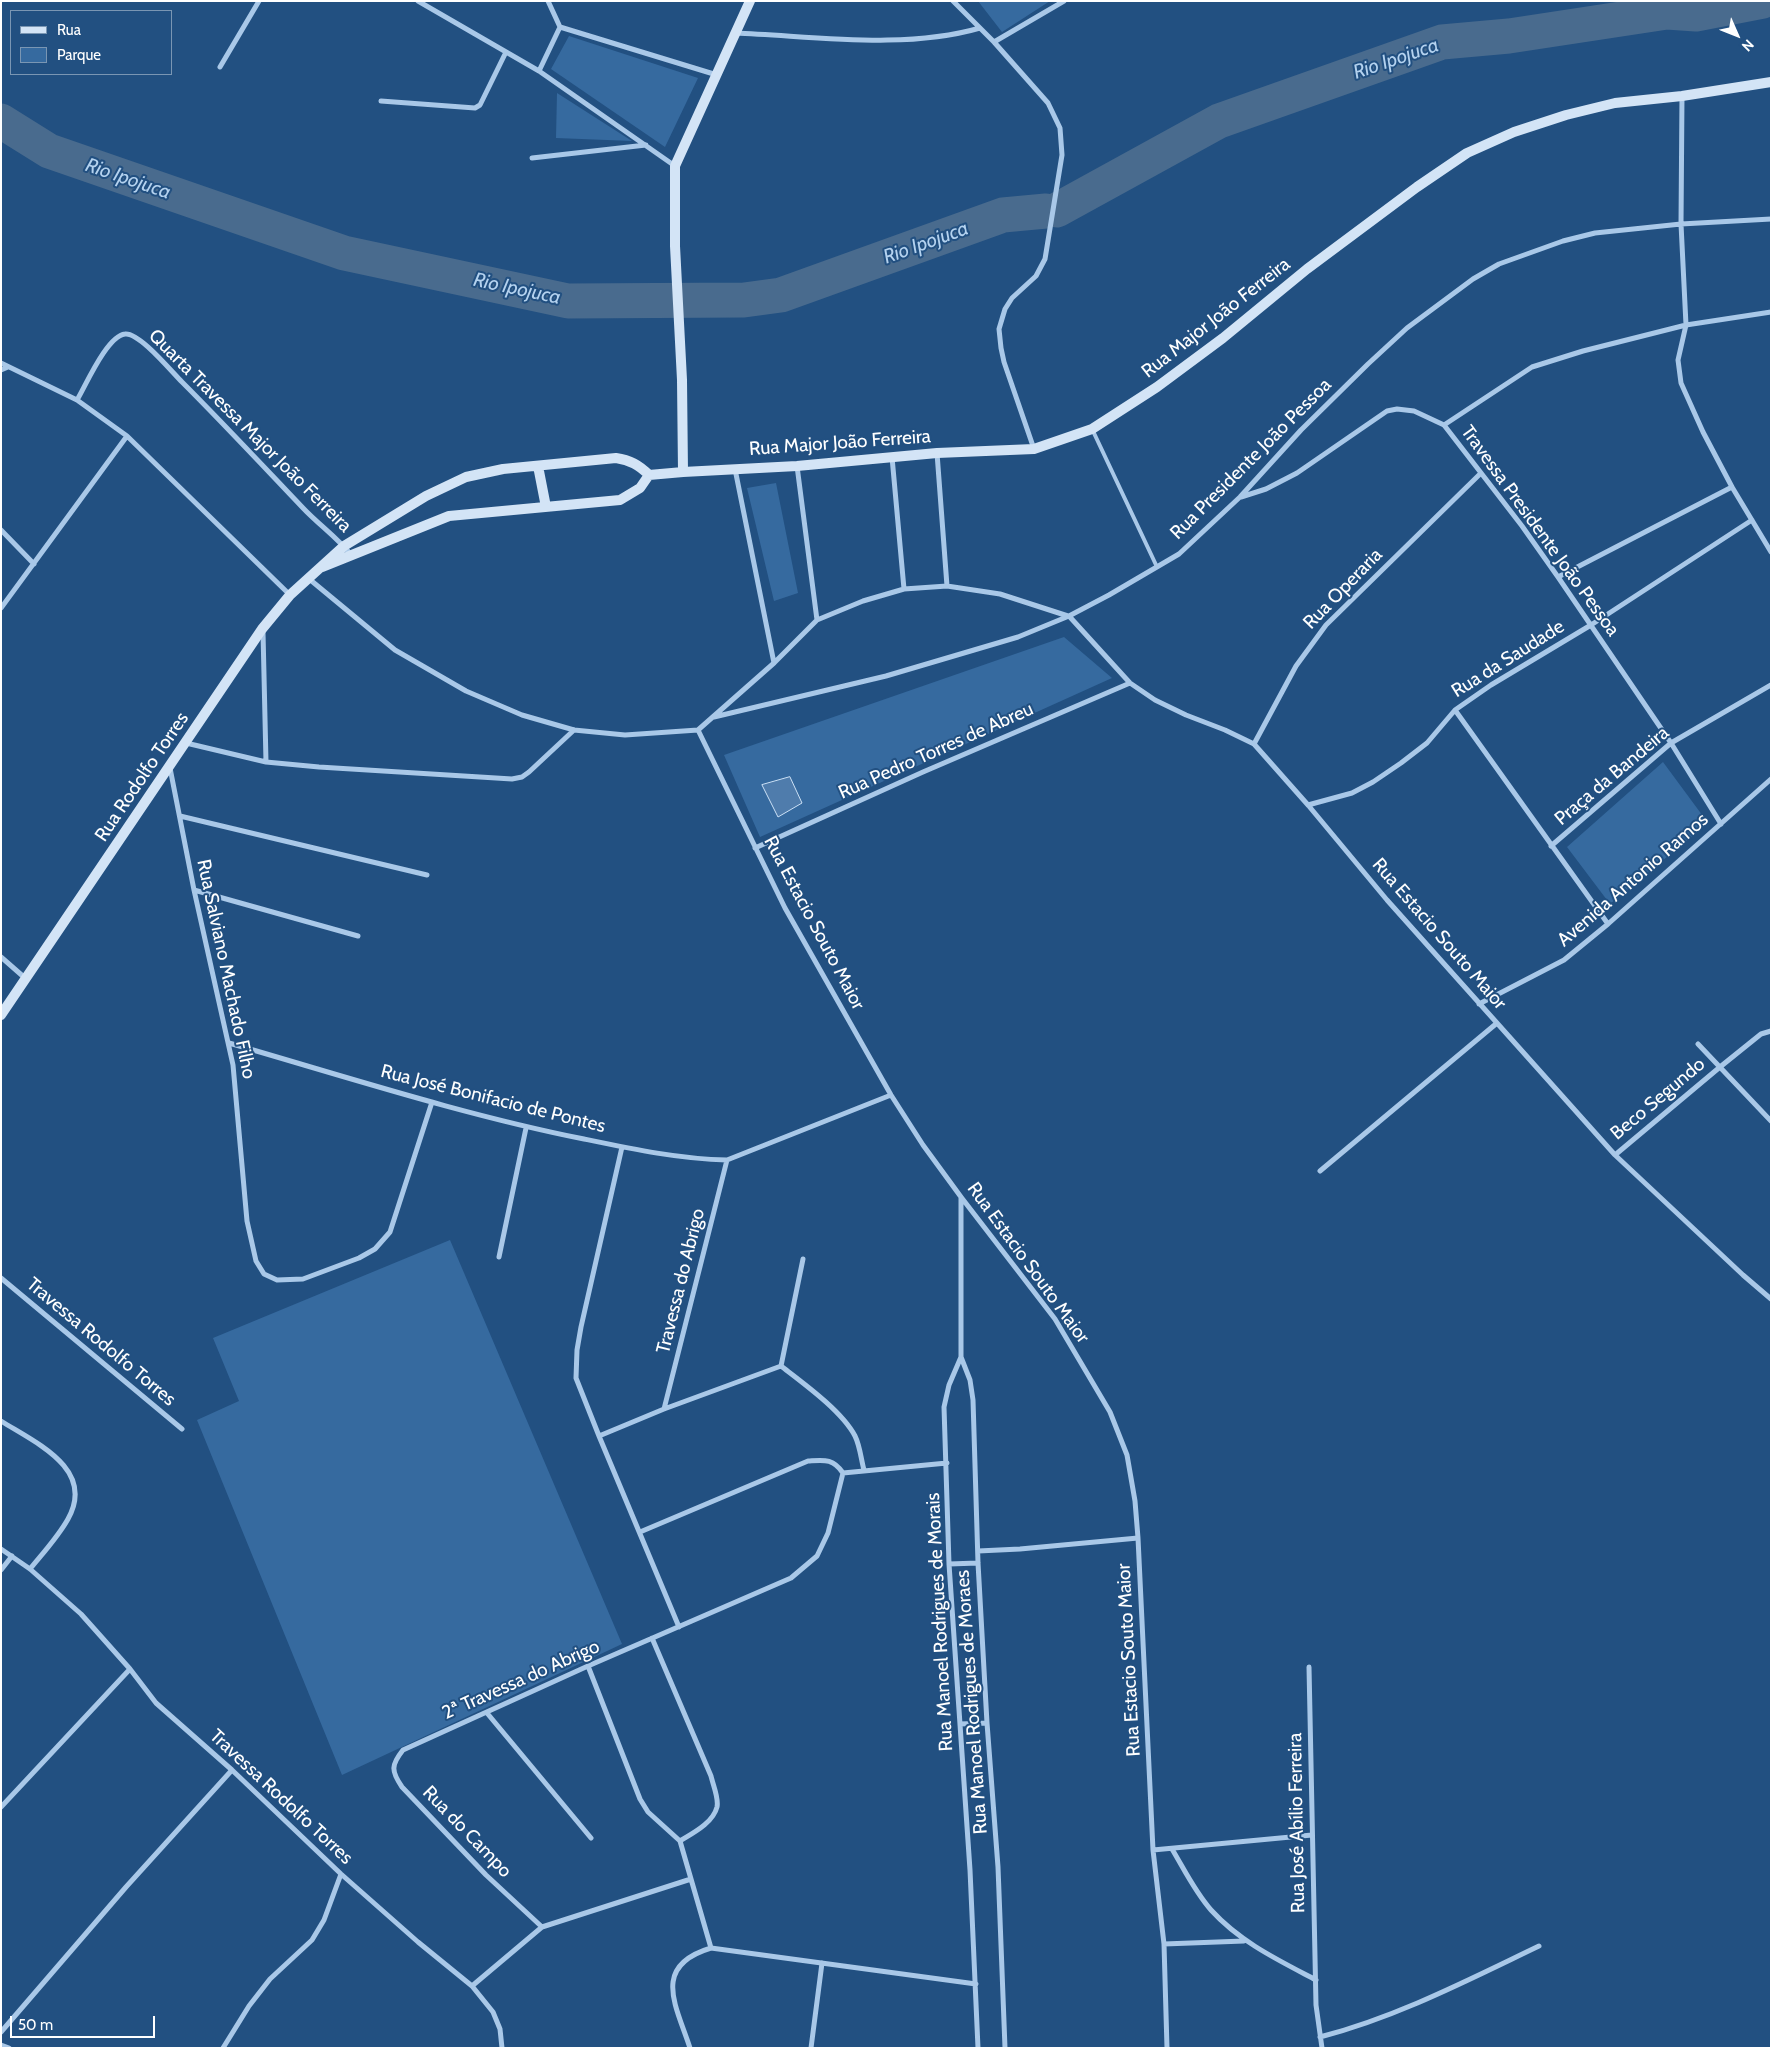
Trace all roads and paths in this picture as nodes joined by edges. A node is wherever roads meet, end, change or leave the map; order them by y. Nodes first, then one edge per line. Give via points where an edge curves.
1 (259, 1) edge
2 (418, 1) edge
3 (548, 1) edge
4 (750, 1) edge
5 (953, 1) edge
6 (1064, 1) edge
7 (560, 27) junction
8 (980, 28) junction
9 (735, 33) junction
10 (994, 42) junction
11 (506, 52) junction
12 (220, 67) dead end
13 (539, 71) junction
14 (718, 76) junction
15 (1771, 82) edge
16 (1682, 96) junction
17 (382, 101) dead end
18 (646, 145) junction
19 (532, 158) dead end
20 (675, 166) junction
21 (1771, 218) edge
22 (1681, 224) junction
23 (1771, 312) edge
24 (1686, 325) junction
25 (1, 363) edge
26 (8, 366) junction
27 (1, 370) edge
28 (77, 400) junction
29 (1444, 425) junction
30 (1092, 429) junction
31 (127, 436) junction
32 (1034, 449) junction
33 (937, 453) junction
34 (892, 457) junction
35 (538, 466) junction
36 (797, 466) junction
37 (735, 469) junction
38 (683, 472) junction
39 (1480, 474) junction
40 (649, 476) junction
41 (1732, 487) junction
42 (1240, 497) junction
43 (546, 508) junction
44 (1752, 520) junction
45 (1, 530) edge
46 (344, 546) junction
47 (1771, 552) edge
48 (352, 556) junction
49 (34, 564) junction
50 (322, 567) junction
51 (1157, 567) junction
52 (308, 578) junction
53 (1558, 578) junction
54 (947, 586) junction
55 (904, 589) junction
56 (290, 595) junction
57 (1, 608) edge
58 (1068, 616) junction
59 (817, 620) junction
60 (1591, 625) junction
61 (262, 629) junction
62 (774, 663) junction
63 (1130, 683) junction
64 (1771, 685) edge
65 (1455, 710) junction
66 (714, 717) junction
67 (574, 730) junction
68 (698, 730) junction
69 (186, 743) junction
70 (1671, 743) junction
71 (1254, 744) junction
72 (266, 762) junction
73 (170, 767) junction
74 (1771, 779) edge
75 (1308, 805) junction
76 (180, 816) junction
77 (1721, 824) junction
78 (1551, 846) junction
79 (755, 848) junction
80 (428, 875) dead end
81 (194, 890) junction
82 (1608, 924) junction
83 (358, 936) dead end
84 (1, 957) edge
85 (26, 978) junction
86 (1479, 1004) junction
87 (1, 1015) edge
88 (1497, 1023) junction
89 (1771, 1031) edge
90 (229, 1043) junction
91 (1698, 1044) dead end
92 (1720, 1067) junction
93 (891, 1095) junction
94 (432, 1102) junction
95 (1771, 1122) edge
96 (526, 1128) junction
97 (622, 1147) junction
98 (1615, 1155) junction
99 (727, 1160) junction
100 (1320, 1171) dead end
101 (960, 1197) junction
102 (499, 1256) dead end
103 (803, 1259) dead end
104 (1, 1278) edge
105 (1771, 1299) edge
106 (961, 1357) junction
107 (781, 1366) junction
108 (664, 1409) junction
109 (1, 1420) edge
110 (182, 1429) dead end
111 (599, 1436) junction
112 (947, 1463) junction
113 (864, 1470) junction
114 (843, 1473) junction
115 (640, 1532) junction
116 (1138, 1538) junction
117 (1, 1549) edge
118 (978, 1552) junction
119 (12, 1556) junction
120 (978, 1563) junction
121 (949, 1564) junction
122 (30, 1569) junction
123 (1, 1570) edge
124 (679, 1626) junction
125 (652, 1638) junction
126 (588, 1666) junction
127 (1309, 1666) dead end
128 (130, 1669) junction
129 (487, 1713) junction
130 (987, 1723) junction
131 (960, 1724) junction
132 (403, 1750) joint
133 (232, 1770) junction
134 (1, 1807) edge
135 (1312, 1835) junction
136 (591, 1838) dead end
137 (680, 1841) junction
138 (1172, 1849) junction
139 (1153, 1850) junction
140 (341, 1874) junction
141 (690, 1879) junction
142 (542, 1927) junction
143 (1245, 1941) junction
144 (1164, 1944) junction
145 (1539, 1946) dead end
146 (711, 1948) junction
147 (822, 1962) junction
148 (1316, 1980) junction
149 (976, 1984) junction
150 (472, 1986) junction
151 (1, 2032) edge
152 (1320, 2037) junction
153 (1, 2045) edge
154 (9, 2048) edge
155 (224, 2048) edge
156 (502, 2048) edge
157 (690, 2048) edge
158 (811, 2048) edge
159 (978, 2048) edge
160 (1005, 2048) edge
161 (1168, 2048) edge
162 (1322, 2048) edge

1 - 12 street
2 - 11 street
3 - 7 street
4 - 9 main road
5 - 8 street
6 - 10 street
7 - 13 street
7 - 14 street
8 - 9 street via 955,35 886,40
8 - 10 street
9 - 14 main road
10 - 32 street via 1048,103 1060,128 1062,155 1045,258 1036,276 1012,298 999,329 1004,362
11 - 13 street
11 - 17 street via 476,108
13 - 18 street
14 - 20 main road
15 - 16 main road, Rua Major João Ferreira
16 - 22 street
16 - 30 main road, Rua Major João Ferreira via 1615,103 1566,115 1514,132 1467,153 1307,269 1157,387
18 - 19 street
18 - 20 street
20 - 38 main road
21 - 22 street, Rua Presidente João Pessoa
22 - 24 street
22 - 42 street, Rua Presidente João Pessoa via 1595,233 1563,240 1498,264 1473,279 1407,328 1368,364 1301,430
23 - 24 street
24 - 29 street via 1532,367
24 - 41 street via 1678,360 1680,383
25 - 26 street
26 - 27 street
26 - 28 street
28 - 31 street
28 - 46 street, Quarta Travessa Major João Ferreira via 116,338 131,334
29 - 39 street, Travessa Presidente João Pessoa
29 - 42 street, Travessa Presidente João Pessoa via 1414,411 1387,411 1297,473 1266,489
30 - 32 main road, Rua Major João Ferreira
30 - 51 lane
31 - 49 street
31 - 56 street
32 - 33 main road, Rua Major João Ferreira
33 - 34 main road, Rua Major João Ferreira
33 - 54 street
34 - 36 main road, Rua Major João Ferreira
34 - 55 street
35 - 40 main road via 616,458 638,465
35 - 43 main road
35 - 46 main road via 466,477 426,496
36 - 37 main road, Rua Major João Ferreira
36 - 59 street
37 - 38 main road, Rua Major João Ferreira
37 - 62 street
38 - 40 main road, Rua Major João Ferreira
39 - 53 street, Travessa Presidente João Pessoa
39 - 71 street, Rua Operaria via 1326,625 1296,666
40 - 43 main road via 640,488 620,500
41 - 44 street
41 - 53 street
42 - 51 street, Rua Presidente João Pessoa via 1179,554
43 - 48 main road via 449,516
44 - 47 street
44 - 60 street, Rua da Saudade
45 - 49 street
46 - 48 street, Quarta Travessa Major João Ferreira
46 - 50 main road
48 - 50 main road
49 - 57 street
50 - 52 main road, Rua Rodolfo Torres
51 - 58 street, Rua Presidente João Pessoa
52 - 56 main road, Rua Rodolfo Torres
52 - 67 street via 395,650 458,686 522,715
53 - 60 street, Travessa Presidente João Pessoa
54 - 55 street
54 - 58 street via 1000,594
55 - 59 street
56 - 61 main road, Rua Rodolfo Torres
58 - 63 street, Rua Estacio Souto Maior
58 - 66 street, Rua Presidente João Pessoa via 1018,637 886,676
59 - 62 street
60 - 65 street, Rua da Saudade
60 - 70 street, Travessa Presidente João Pessoa
61 - 69 main road, Rua Rodolfo Torres
61 - 72 street
62 - 66 street
63 - 71 street, Rua Estacio Souto Maior via 1186,716
63 - 79 street, Rua Pedro Torres de Abreu
64 - 70 street, Praça da Bandeira
65 - 75 street, Rua da Saudade via 1402,764 1352,793
65 - 78 street
66 - 68 street
67 - 68 street via 625,736
67 - 72 street via 529,772 512,780
68 - 79 street, Rua Estacio Souto Maior
69 - 72 street
69 - 73 main road, Rua Rodolfo Torres
70 - 77 street, Travessa Presidente João Pessoa
70 - 78 street, Praça da Bandeira
71 - 75 street, Rua Estacio Souto Maior
73 - 76 street, Rua Salviano Machado Filho
73 - 85 main road, Rua Rodolfo Torres
74 - 77 street, Avenida Antonio Ramos
75 - 86 street, Rua Estacio Souto Maior
76 - 80 street
76 - 81 street, Rua Salviano Machado Filho
77 - 82 street, Avenida Antonio Ramos
78 - 82 street
79 - 93 street, Rua Estacio Souto Maior via 785,908
81 - 83 street
81 - 90 street, Rua Salviano Machado Filho
82 - 86 street, Avenida Antonio Ramos via 1564,960
84 - 85 street
85 - 87 main road, Rua Rodolfo Torres
86 - 88 street, Rua Estacio Souto Maior
88 - 98 street, Rua Estacio Souto Maior
88 - 100 street
89 - 92 street, Beco Segundo via 1761,1034
90 - 94 street, Rua José Bonifacio de Pontes
90 - 94 street, Rua Salviano Machado Filho via 234,1065 248,1221 256,1261 264,1274 277,1280 303,1279 359,1258 375,1249 390,1232
91 - 92 street, Beco Segundo
92 - 95 street, Beco Segundo
92 - 98 street, Beco Segundo
93 - 99 street, Rua José Bonifacio de Pontes
93 - 101 street, Rua Estacio Souto Maior
94 - 96 street, Rua José Bonifacio de Pontes
96 - 97 street, Rua José Bonifacio de Pontes
96 - 102 street
97 - 99 street, Rua José Bonifacio de Pontes via 687,1158
97 - 111 street via 577,1350 576,1378
98 - 105 street, Rua Estacio Souto Maior
99 - 108 street, Travessa do Abrigo
101 - 106 street, Rua Manoel Rodrigues de Morais
101 - 116 street, Rua Estacio Souto Maior via 1055,1319 1110,1412 1127,1455
103 - 107 street
104 - 110 street, Travessa Rodolfo Torres
106 - 112 street, Rua Manoel Rodrigues de Morais via 944,1407
106 - 118 street, Rua Manoel Rodrigues de Moraes via 973,1400
107 - 108 street
107 - 113 street via 848,1426 856,1437
108 - 111 street
109 - 122 street via 59,1460 70,1472 75,1486 75,1502 68,1519
111 - 115 street
112 - 113 street
112 - 121 street, Rua Manoel Rodrigues de Morais
113 - 114 street
114 - 115 street via 830,1460 808,1461
114 - 124 street, 2ª Travessa do Abrigo via 828,1533 817,1556 805,1568 791,1578
115 - 124 street
116 - 118 street
116 - 139 street, Rua Estacio Souto Maior
117 - 119 street, Travessa Rodolfo Torres
118 - 120 street, Rua Manoel Rodrigues de Moraes
119 - 122 street, Travessa Rodolfo Torres
119 - 123 street
120 - 121 street
120 - 130 street, Rua Manoel Rodrigues de Moraes
121 - 131 street, Rua Manoel Rodrigues de Morais
122 - 128 street, Travessa Rodolfo Torres via 81,1614
124 - 125 street, 2ª Travessa do Abrigo
125 - 126 street, 2ª Travessa do Abrigo
125 - 137 street via 716,1795 717,1806 711,1817 702,1828
126 - 129 street, 2ª Travessa do Abrigo
126 - 137 street via 640,1799 648,1812
127 - 135 street, Rua José Abílio Ferreira
128 - 133 street, Travessa Rodolfo Torres via 156,1703
128 - 134 street
129 - 132 street, 2ª Travessa do Abrigo
129 - 136 street
130 - 131 street
130 - 160 street, Rua Manoel Rodrigues de Moraes via 998,1867
131 - 149 street, Rua Manoel Rodrigues de Morais
132 - 142 street, Rua do Campo via 393,1769 402,1787 486,1875
133 - 140 street, Travessa Rodolfo Torres
133 - 151 street
135 - 138 street
135 - 148 street, Rua José Abílio Ferreira
137 - 141 street
138 - 139 street
138 - 143 street via 1210,1909
139 - 144 street, Rua Estacio Souto Maior
140 - 150 street, Travessa Rodolfo Torres
140 - 155 street via 324,1920 312,1940 270,1979
141 - 142 street
141 - 146 street
142 - 150 street
143 - 144 street
143 - 148 street
144 - 161 street, Rua Estacio Souto Maior
145 - 152 street via 1430,1997 1352,2029
146 - 147 street
146 - 157 street via 682,1963 672,1982 672,1994
147 - 149 street
147 - 158 street
148 - 152 street, Rua José Abílio Ferreira
149 - 159 street, Rua Manoel Rodrigues de Morais
150 - 156 street, Travessa Rodolfo Torres via 493,2012 500,2029
152 - 162 street, Rua José Abílio Ferreira
153 - 154 street

